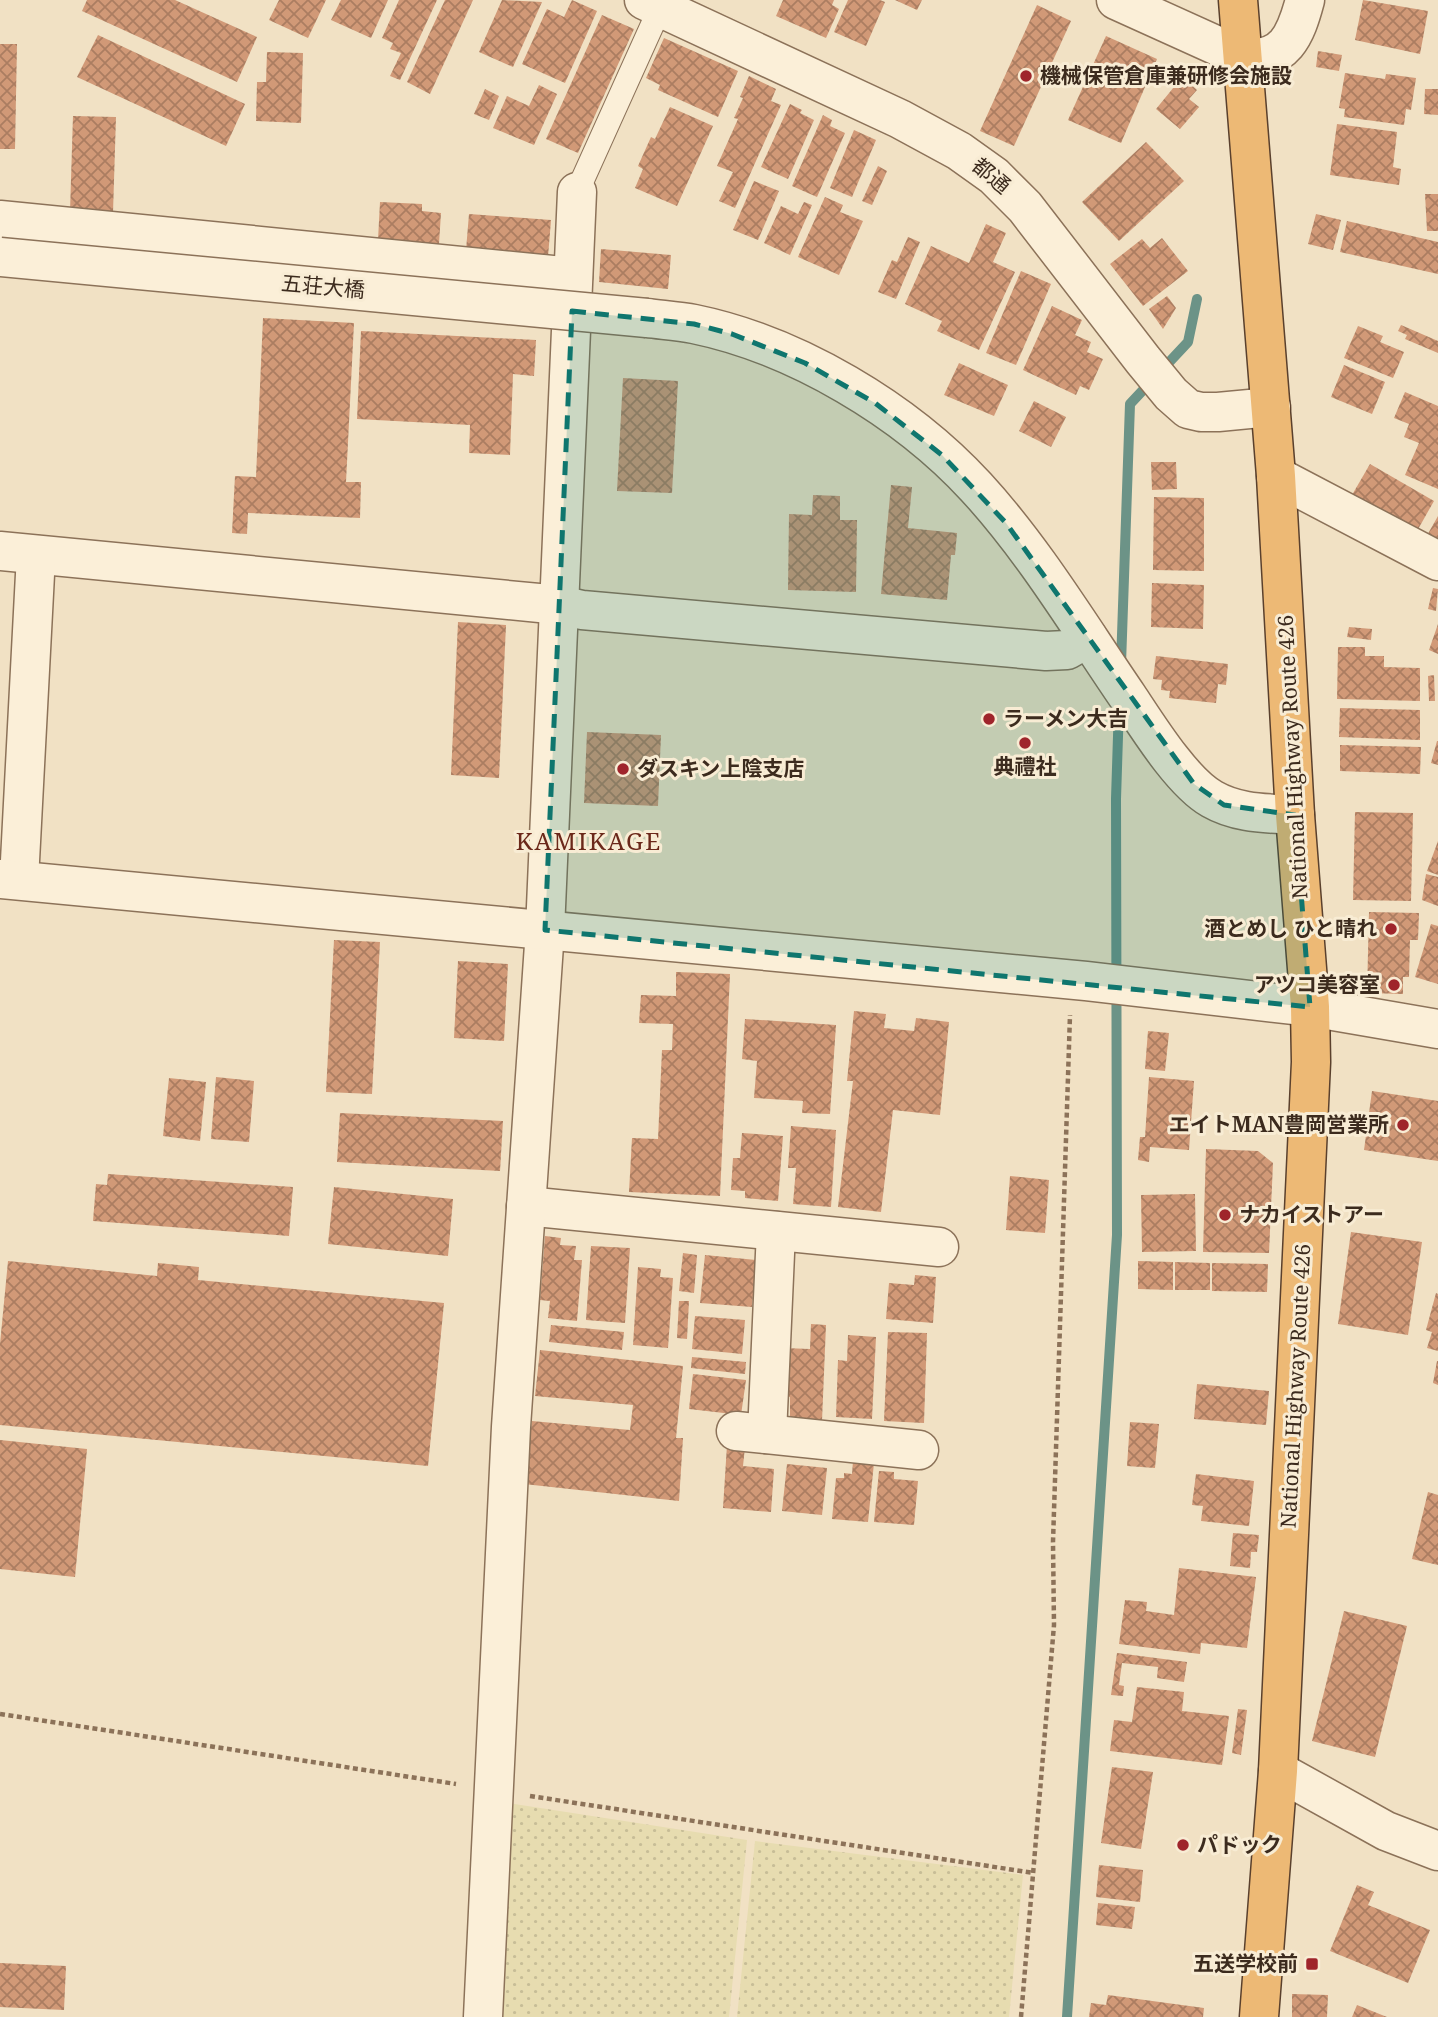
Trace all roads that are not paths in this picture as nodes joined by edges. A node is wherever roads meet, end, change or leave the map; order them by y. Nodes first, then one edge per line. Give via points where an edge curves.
1 (1116, 0) edge
2 (1238, 0) edge
3 (1305, 0) edge
4 (652, 4) edge
5 (1242, 57) junction
6 (577, 192) joint
7 (0, 220) edge
8 (0, 257) edge
9 (573, 277) junction
10 (1271, 407) junction
11 (1276, 476) junction
12 (18, 553) edge
13 (1438, 561) edge
14 (560, 605) junction
15 (1092, 644) junction
16 (1295, 815) junction
17 (9, 879) edge
18 (545, 930) junction
19 (1310, 1007) junction
20 (1438, 1029) edge
21 (526, 1206) junction
22 (776, 1231) junction
23 (939, 1247) dead end
24 (919, 1450) dead end
25 (1278, 1771) junction
26 (1438, 1851) edge
27 (482, 2017) edge
28 (1259, 2017) edge

1 - 5 street
2 - 5 highway, National Highway Route 426
3 - 5 street via 1297,27 1284,47 1262,58
4 - 6 lane
4 - 10 street, 都通 via 862,100 977,163 1025,207 1143,360 1188,409
5 - 10 highway, National Highway Route 426
6 - 9 street
7 - 9 street
8 - 15 street, 五荘大橋, bridge via 647,318 694,324 769,347 841,381 907,426 975,486
9 - 14 street
10 - 11 highway, National Highway Route 426
11 - 13 street
11 - 16 highway, National Highway Route 426
12 - 14 street
12 - 17 street
14 - 15 street via 1058,652
14 - 18 street
15 - 16 street, 五荘大橋 via 1177,765 1209,797 1241,810
16 - 19 highway, National Highway Route 426
17 - 18 street
18 - 19 street
18 - 21 street
19 - 20 street
19 - 25 highway, National Highway Route 426
21 - 22 street
21 - 27 street
22 - 23 street
22 - 24 street via 751,1432
25 - 26 street via 1386,1831
25 - 28 highway, National Highway Route 426

